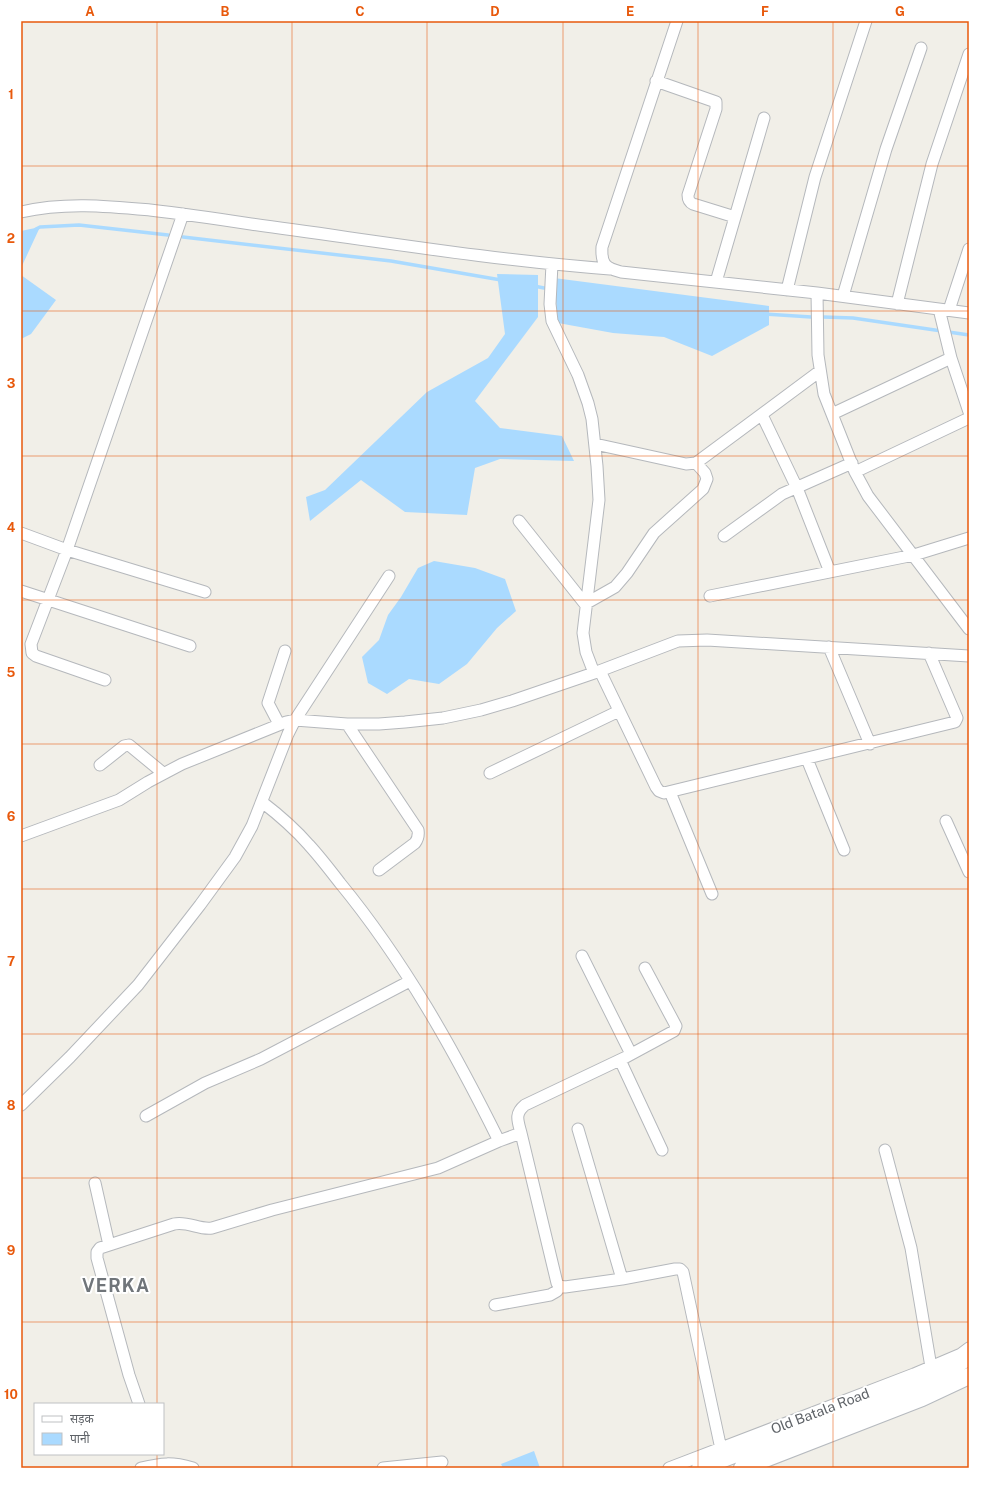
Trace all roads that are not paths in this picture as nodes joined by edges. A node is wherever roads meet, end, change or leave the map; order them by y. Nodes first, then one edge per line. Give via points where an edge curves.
1 (677, 21) edge
2 (866, 21) edge
3 (921, 48) dead end
4 (969, 54) edge
5 (656, 81) junction
6 (764, 118) dead end
7 (21, 212) edge
8 (183, 214) junction
9 (735, 216) junction
10 (969, 249) edge
11 (552, 264) junction
12 (610, 269) junction
13 (716, 282) junction
14 (787, 290) junction
15 (817, 293) junction
16 (843, 296) junction
17 (898, 304) junction
18 (944, 310) junction
19 (969, 313) edge
20 (952, 358) junction
21 (820, 372) junction
22 (969, 412) edge
23 (832, 414) junction
24 (762, 415) junction
25 (969, 418) edge
26 (595, 444) junction
27 (696, 463) junction
28 (853, 467) junction
29 (797, 488) junction
30 (519, 521) dead end
31 (21, 533) edge
32 (724, 536) dead end
33 (969, 538) edge
34 (67, 550) junction
35 (914, 555) junction
36 (830, 572) junction
37 (389, 576) dead end
38 (21, 591) edge
39 (205, 592) dead end
40 (710, 596) dead end
41 (47, 600) junction
42 (585, 604) junction
43 (969, 629) edge
44 (190, 646) dead end
45 (829, 647) junction
46 (284, 651) dead end
47 (929, 653) junction
48 (969, 656) edge
49 (597, 672) junction
50 (105, 680) dead end
51 (619, 711) junction
52 (295, 720) junction
53 (279, 724) junction
54 (347, 724) junction
55 (870, 744) junction
56 (807, 759) junction
57 (100, 765) dead end
58 (163, 773) junction
59 (490, 773) dead end
60 (670, 792) junction
61 (262, 802) junction
62 (946, 821) dead end
63 (21, 836) edge
64 (844, 850) dead end
65 (378, 870) dead end
66 (969, 872) edge
67 (712, 894) dead end
68 (582, 956) dead end
69 (645, 968) dead end
70 (410, 981) junction
71 (631, 1054) junction
72 (620, 1060) junction
73 (21, 1104) edge
74 (146, 1116) dead end
75 (578, 1129) dead end
76 (521, 1133) junction
77 (499, 1141) junction
78 (662, 1150) dead end
79 (885, 1150) dead end
80 (95, 1183) dead end
81 (109, 1245) junction
82 (622, 1279) junction
83 (559, 1286) junction
84 (495, 1305) dead end
85 (969, 1348) edge
86 (969, 1357) edge
87 (931, 1367) junction
88 (969, 1376) edge
89 (140, 1403) edge
90 (721, 1449) junction
91 (159, 1459) edge
92 (442, 1462) dead end
93 (141, 1468) edge
94 (193, 1468) edge
95 (383, 1468) edge
96 (669, 1468) edge
97 (700, 1468) edge
98 (742, 1468) edge

1 - 5 street
2 - 14 street via 815,177
3 - 16 street via 886,150
4 - 17 street via 932,164
5 - 9 street via 716,102 688,200 690,203
5 - 12 street via 602,247 604,263
6 - 9 street
7 - 8 street via 69,205 97,205
8 - 11 street
8 - 34 street
9 - 13 street
10 - 18 street
11 - 12 street
11 - 26 street via 552,320 588,403
12 - 13 street
13 - 14 street
14 - 15 street
15 - 16 street
15 - 21 street
16 - 17 street
17 - 18 street
18 - 19 street
18 - 20 street
20 - 22 street
20 - 23 street
21 - 23 street via 824,394
21 - 24 street
23 - 28 street
24 - 27 street
24 - 29 street
25 - 28 street
26 - 27 street via 686,464
26 - 42 street via 599,500
27 - 42 street via 707,479 703,489 654,533 616,587
28 - 29 street
28 - 35 street via 868,496
29 - 32 street via 772,500
29 - 36 street
30 - 42 street
31 - 34 street
33 - 35 street
34 - 39 street
34 - 41 street
35 - 36 street
35 - 43 street
36 - 40 street
37 - 52 street
38 - 41 street
41 - 44 street
41 - 50 street via 31,644 32,652 36,656
42 - 49 street via 583,643
45 - 47 street
45 - 49 street via 678,641
45 - 55 street
46 - 53 street via 268,703
47 - 48 street
47 - 55 street via 957,718 955,722
49 - 51 street
49 - 54 street via 512,701 465,713 416,721
51 - 59 street
51 - 60 street via 656,787 664,793
52 - 53 street
52 - 54 street
52 - 61 street
53 - 58 street
54 - 65 street via 419,834 415,843
55 - 56 street
56 - 60 street
56 - 64 street
57 - 58 street via 124,746 129,746
58 - 63 street via 119,800
60 - 67 street
61 - 70 street via 310,845 358,904
61 - 73 street via 235,857 138,985
62 - 66 street
68 - 71 street
69 - 71 street via 676,1026 674,1031
70 - 74 street via 261,1059 206,1083
70 - 77 street via 455,1054
71 - 72 street
72 - 76 street via 525,1105 517,1116
72 - 78 street
75 - 82 street
76 - 77 street
76 - 83 street via 556,1283
77 - 81 street via 438,1168 272,1210 212,1228 186,1223 174,1224
79 - 87 street via 911,1248
80 - 81 street
81 - 89 street via 100,1248 97,1258 129,1375
82 - 83 street
82 - 90 street via 675,1269 683,1272
83 - 84 street via 557,1291 550,1295
85 - 87 street, Old Batala Road
86 - 97 main road via 940,1375
87 - 90 street, Old Batala Road
88 - 98 main road via 922,1398
90 - 96 street, Old Batala Road
91 - 93 street
91 - 94 street
92 - 95 street

